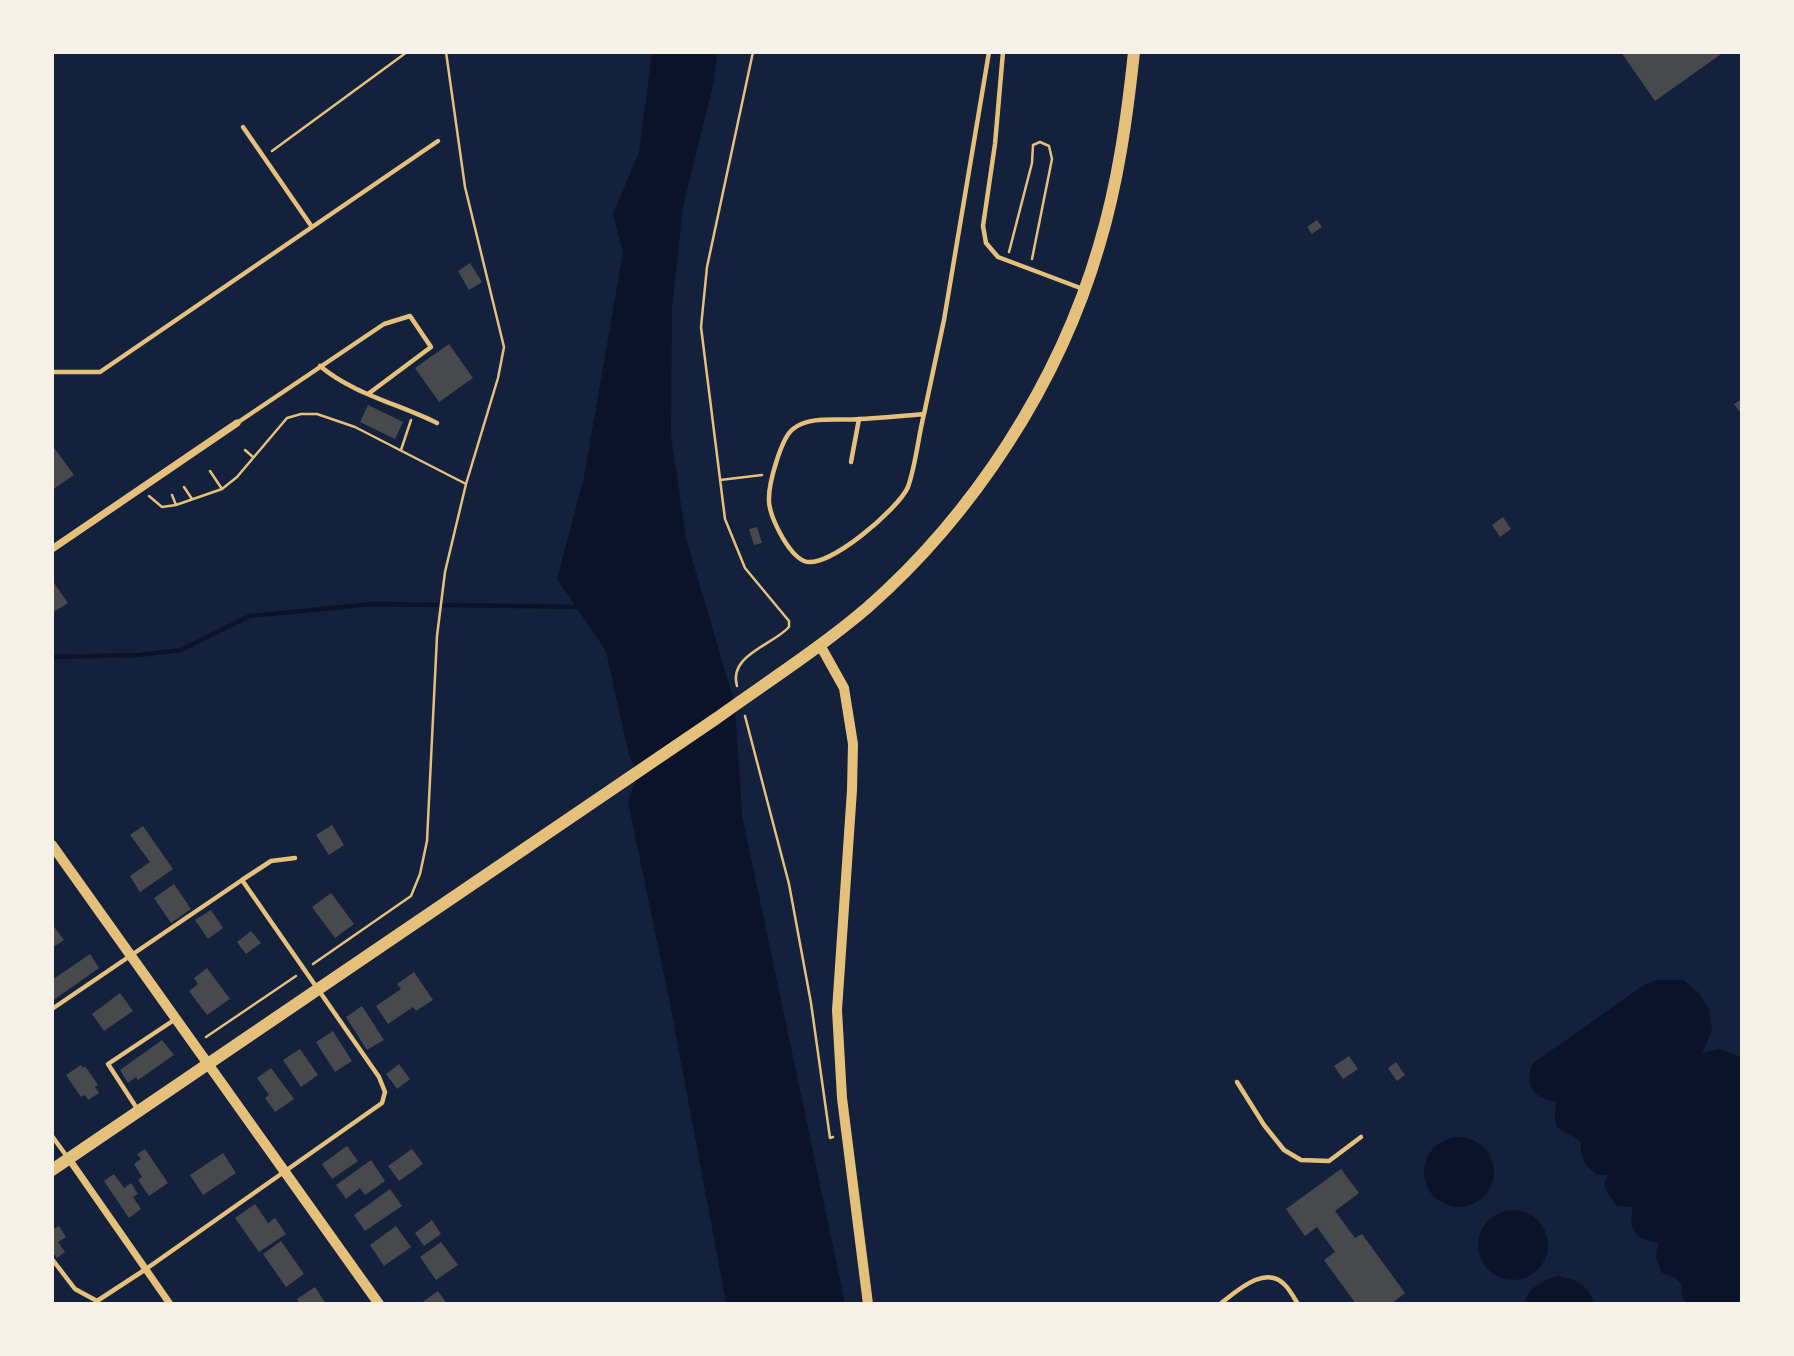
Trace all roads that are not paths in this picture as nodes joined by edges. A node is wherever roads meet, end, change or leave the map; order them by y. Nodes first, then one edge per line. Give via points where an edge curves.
1 (989, 52) edge
2 (1003, 52) edge
3 (1134, 52) edge
4 (243, 127) dead end
5 (438, 141) dead end
6 (312, 227) junction
7 (1084, 290) junction
8 (320, 366) junction
9 (52, 372) edge
10 (368, 394) junction
11 (924, 414) junction
12 (859, 419) junction
13 (237, 423) joint
14 (437, 423) dead end
15 (851, 462) dead end
16 (52, 549) edge
17 (820, 645) junction
18 (52, 845) edge
19 (295, 858) dead end
20 (242, 880) junction
21 (131, 954) junction
22 (317, 989) junction
23 (52, 1009) edge
24 (177, 1019) junction
25 (208, 1063) junction
26 (1237, 1082) dead end
27 (138, 1111) junction
28 (52, 1136) edge
29 (1361, 1137) dead end
30 (69, 1159) junction
31 (52, 1170) edge
32 (285, 1170) junction
33 (52, 1259) edge
34 (146, 1269) junction
35 (170, 1304) edge
36 (379, 1304) edge
37 (868, 1304) edge
38 (1220, 1304) edge
39 (1298, 1304) edge

1 - 11 lane
2 - 7 lane via 983,226 986,243 998,257
3 - 7 main road via 1114,186
4 - 6 lane
5 - 6 lane
6 - 9 lane via 100,373
7 - 17 main road via 1031,403 982,480 900,576
8 - 10 lane
8 - 10 lane via 384,324 410,316 430,347
8 - 13 lane
10 - 14 lane
11 - 12 lane
11 - 12 lane via 901,500 830,556 807,562 795,556 778,530 768,500 781,446 791,430 802,424
12 - 15 lane
13 - 16 street
17 - 22 main road
17 - 37 street via 844,688 853,744 837,1010 846,1133
18 - 21 street
19 - 20 lane via 271,861
20 - 21 lane
20 - 22 lane
21 - 23 lane
21 - 24 street
22 - 25 main road
22 - 32 lane via 385,1092 382,1103
24 - 25 street
24 - 27 lane via 108,1064
25 - 27 main road
25 - 32 street
26 - 29 lane via 1277,1142 1301,1160 1329,1161
27 - 30 main road
28 - 30 lane
30 - 31 main road
30 - 34 street
32 - 34 lane
32 - 36 street
33 - 34 lane via 75,1289 97,1301
34 - 35 street
38 - 39 lane via 1252,1280 1266,1278 1283,1282

